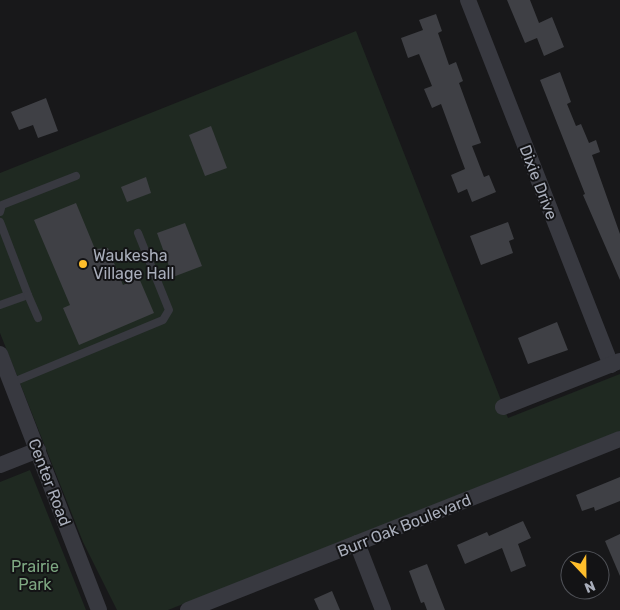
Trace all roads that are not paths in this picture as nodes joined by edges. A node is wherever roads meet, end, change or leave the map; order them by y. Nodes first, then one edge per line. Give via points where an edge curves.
1 (468, 0) edge
2 (76, 176) dead end
3 (0, 212) edge
4 (0, 222) edge
5 (138, 233) dead end
6 (28, 295) junction
7 (0, 305) edge
8 (38, 318) dead end
9 (0, 354) edge
10 (616, 363) edge
11 (11, 383) junction
12 (503, 407) dead end
13 (620, 439) edge
14 (38, 450) junction
15 (0, 465) edge
16 (357, 543) junction
17 (99, 610) edge
18 (188, 610) edge
19 (383, 610) edge

1 - 10 street, Dixie Drive
2 - 3 lane via 2,205
4 - 6 lane
5 - 11 lane via 169,310 163,320
6 - 7 lane
6 - 8 lane
9 - 11 street, Center Road
10 - 12 street
11 - 14 street, Center Road
13 - 16 street, Burr Oak Boulevard
14 - 15 street
14 - 17 street, Center Road
16 - 18 street, Burr Oak Boulevard
16 - 19 street

